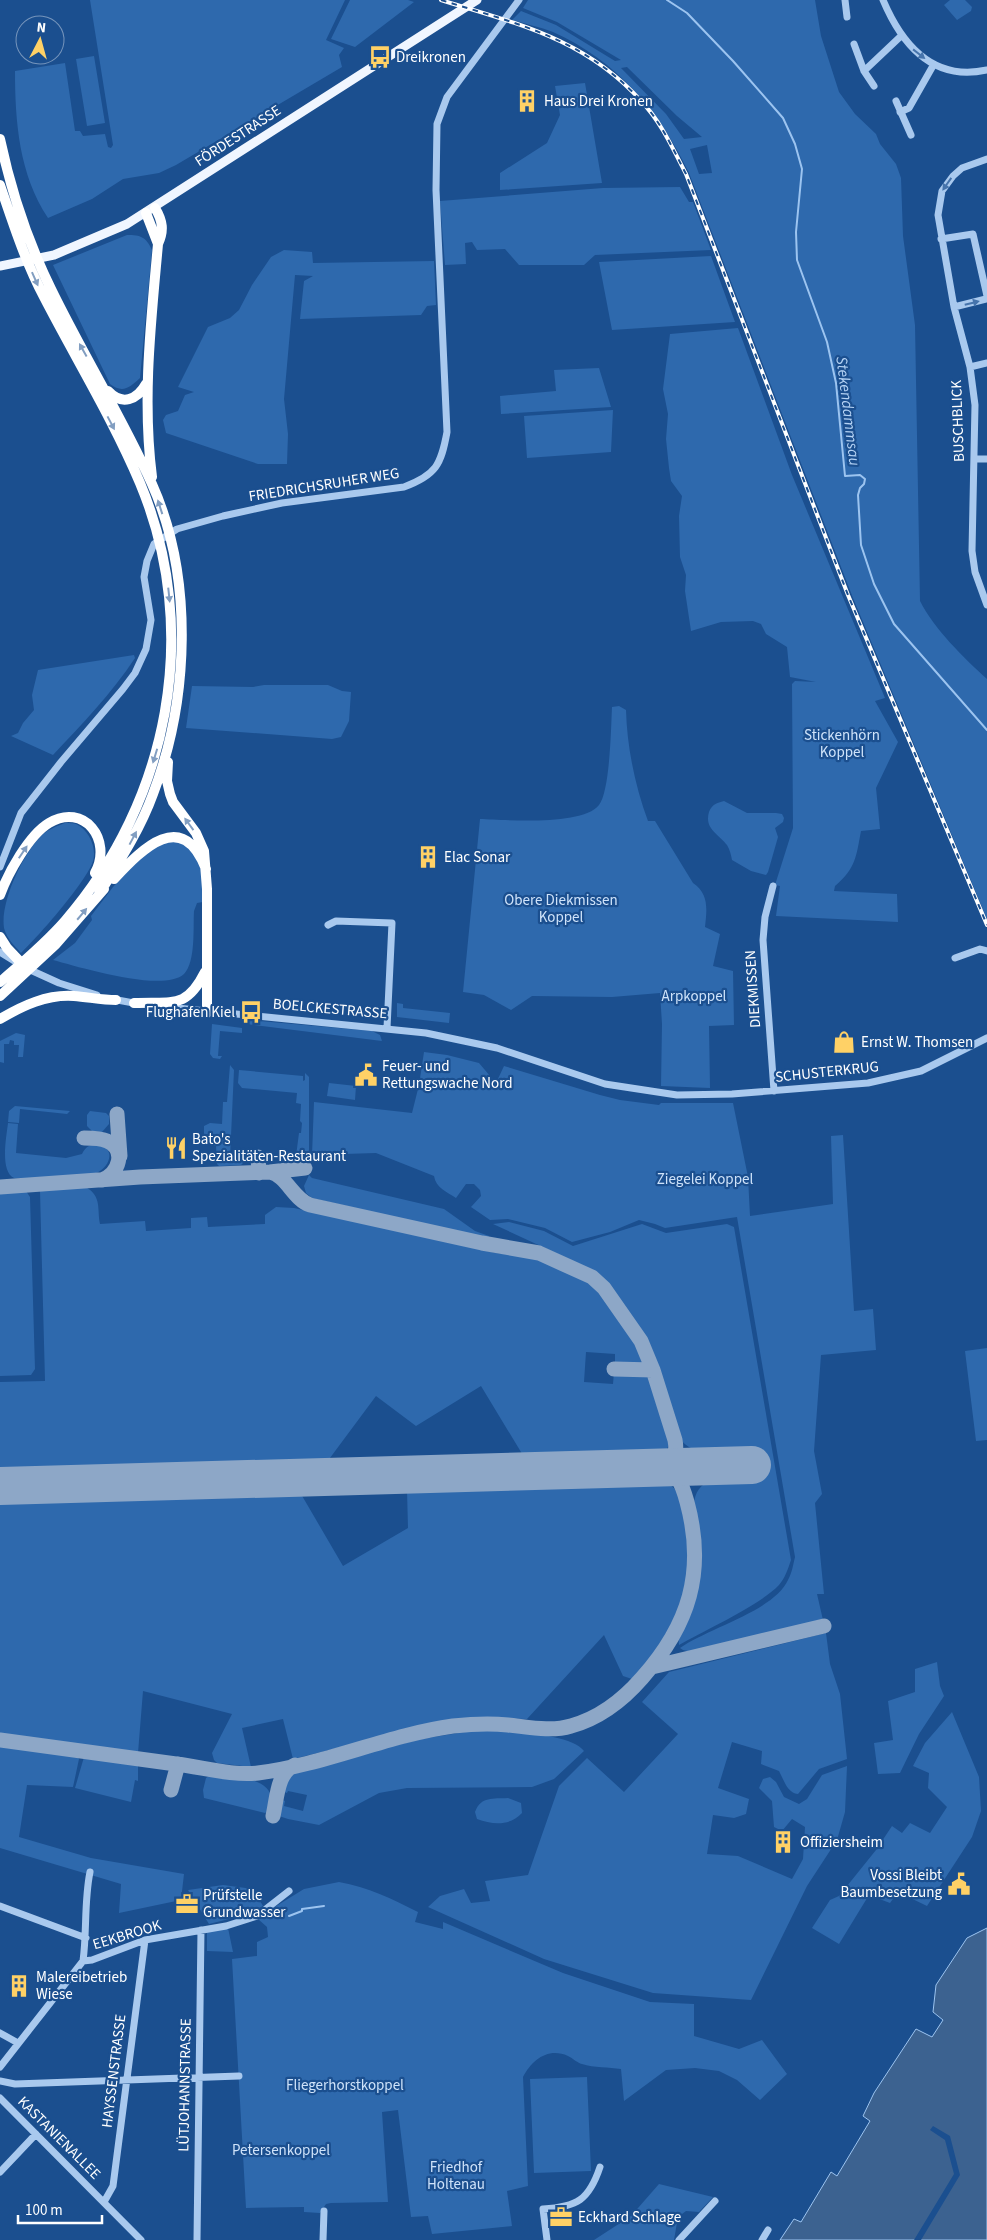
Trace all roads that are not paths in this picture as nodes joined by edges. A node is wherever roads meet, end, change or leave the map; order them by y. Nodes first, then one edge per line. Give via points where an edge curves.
1 (477, 0) edge
2 (519, 0) edge
3 (845, 0) edge
4 (883, 0) edge
5 (847, 17) dead end
6 (901, 36) junction
7 (854, 44) dead end
8 (934, 64) junction
9 (987, 70) edge
10 (864, 71) junction
11 (874, 86) dead end
12 (896, 101) dead end
13 (900, 112) junction
14 (911, 135) dead end
15 (0, 140) edge
16 (987, 159) edge
17 (0, 176) edge
18 (0, 185) edge
19 (150, 210) junction
20 (11, 217) junction
21 (941, 239) junction
22 (5, 265) edge
23 (987, 296) edge
24 (954, 307) junction
25 (987, 363) edge
26 (970, 367) junction
27 (146, 384) junction
28 (104, 386) junction
29 (974, 459) junction
30 (987, 459) edge
31 (153, 486) junction
32 (162, 530) junction
33 (987, 605) edge
34 (169, 746) junction
35 (0, 867) edge
36 (206, 869) junction
37 (773, 886) dead end
38 (87, 891) junction
39 (99, 894) junction
40 (0, 895) edge
41 (328, 925) dead end
42 (0, 936) edge
43 (987, 951) edge
44 (0, 952) edge
45 (36, 956) junction
46 (955, 958) dead end
47 (28, 969) junction
48 (206, 971) junction
49 (2, 981) edge
50 (0, 996) edge
51 (116, 1000) junction
52 (134, 1003) junction
53 (207, 1013) junction
54 (0, 1019) edge
55 (387, 1028) junction
56 (987, 1038) edge
57 (774, 1091) junction
58 (660, 1093) joint
59 (90, 1872) dead end
60 (289, 1891) dead end
61 (0, 1906) edge
62 (201, 1930) junction
63 (86, 1938) junction
64 (145, 1940) junction
65 (83, 1961) junction
66 (0, 2033) edge
67 (18, 2043) junction
68 (0, 2067) edge
69 (239, 2076) dead end
70 (199, 2078) junction
71 (126, 2080) junction
72 (0, 2081) edge
73 (0, 2098) edge
74 (36, 2134) junction
75 (600, 2167) dead end
76 (0, 2172) edge
77 (715, 2201) dead end
78 (104, 2202) junction
79 (324, 2211) dead end
80 (768, 2230) dead end
81 (141, 2240) edge
82 (196, 2240) edge
83 (323, 2240) edge
84 (547, 2240) edge
85 (679, 2240) edge
86 (762, 2240) edge

1 - 19 main road, FÖRDESTRASSE
2 - 35 street, FRIEDRICHSRUHER WEG via 447,97 437,124 436,182 447,432 438,465 422,480 404,487 282,503 223,516 176,529 154,544 144,577 151,620 146,649 135,673 21,813
3 - 5 street
4 - 6 street
6 -> 8 street via 918,54
6 - 10 street
7 - 10 street
8 - 9 street via 961,72
8 - 13 street via 908,108
10 - 11 street
12 - 13 street
13 - 14 street
28 -> 15 highway via 43,273 15,198
16 -> 21 street, BUSCHBLICK via 962,168 942,192 938,216
17 - 20 highway
18 - 20 highway
19 - 22 main road, FÖRDESTRASSE via 95,239 54,255
19 - 27 highway via 162,225 162,235 158,244
20 -> 32 highway via 43,296 128,456
21 - 23 street via 973,234
21 - 24 street, BUSCHBLICK
24 -> 23 street via 986,299
24 - 26 street, BUSCHBLICK
25 - 26 street
26 - 29 street, BUSCHBLICK
27 - 28 highway via 138,396 130,400 116,398
27 - 31 highway via 146,430
28 - 31 highway
29 - 30 street
29 - 33 street, BUSCHBLICK via 975,572
32 -> 31 highway
32 - 34 highway via 170,540 177,574 182,636 180,685
32 -> 38 highway via 160,547 167,579 172,638 171,675 163,728 144,792 133,816
36 -> 34 highway via 199,840 170,794 167,781
39 -> 34 highway via 142,822
36 - 39 highway via 198,851 188,842 173,837 161,838 139,853
36 - 48 highway
37 - 57 street, DIEKMISSEN via 763,940
40 -> 38 highway via 13,867 37,834 48,823 68,818 89,824 99,835 100,861
38 - 45 highway
45 -> 39 highway via 56,944
41 - 55 street via 336,921 392,922
42 - 47 highway
43 - 46 street via 980,949
44 - 47 street, BOELCKESTRASSE
45 - 49 highway
45 - 50 highway
47 - 51 street, BOELCKESTRASSE via 74,989
48 - 52 highway via 196,990 183,999
48 - 53 highway
51 - 52 street, BOELCKESTRASSE
51 - 54 highway via 73,996 47,999
52 - 53 street, BOELCKESTRASSE
53 - 55 street, BOELCKESTRASSE
55 - 58 street, BOELCKESTRASSE via 497,1048 605,1084
56 - 57 street, SCHUSTERKRUG via 921,1071 892,1079
57 - 58 street, SCHUSTERKRUG
59 - 63 street via 86,1890
60 - 62 street, EEKBROOK via 257,1916
61 - 63 street
62 - 64 street, EEKBROOK
62 - 70 street, LÜTJOHANNSTRASSE
63 - 65 street
64 - 65 street, EEKBROOK
64 - 71 street, HAYSSENSTRASSE
65 - 67 street
66 - 67 street
67 - 68 street
69 - 70 street
70 - 71 street
70 - 82 street, LÜTJOHANNSTRASSE
71 - 72 street via 15,2084
71 - 78 street, HAYSSENSTRASSE via 113,2186
73 - 74 street, KASTANIENALLEE
74 - 76 street
74 - 78 street, KASTANIENALLEE
75 - 84 street via 594,2186 584,2198 567,2206 544,2209
77 - 85 street
78 - 81 street, KASTANIENALLEE
79 - 83 street
80 - 86 street

